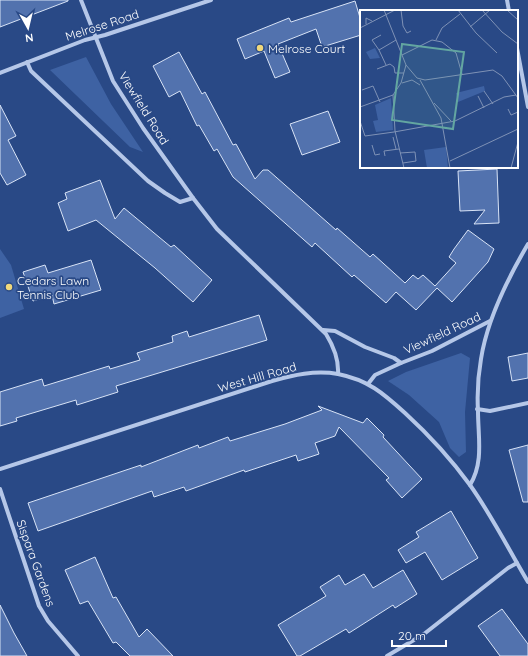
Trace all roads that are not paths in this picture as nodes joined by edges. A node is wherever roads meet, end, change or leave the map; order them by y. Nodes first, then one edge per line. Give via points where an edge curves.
1 (81, 0) edge
2 (211, 0) edge
3 (507, 0) edge
4 (509, 10) edge
5 (95, 38) junction
6 (518, 53) edge
7 (27, 62) junction
8 (0, 73) edge
9 (528, 107) edge
10 (193, 198) junction
11 (528, 244) edge
12 (490, 321) junction
13 (322, 330) junction
14 (401, 363) junction
15 (338, 374) junction
16 (368, 384) junction
17 (528, 403) edge
18 (478, 409) junction
19 (0, 469) edge
20 (470, 485) junction
21 (0, 489) edge
22 (517, 563) junction
23 (528, 582) edge
24 (78, 656) edge
25 (387, 656) edge

1 - 5 street, Viewfield Road
2 - 5 street, Melrose Road
3 - 4 street
5 - 7 street, Melrose Road
5 - 10 street, Viewfield Road via 113,81
6 - 9 street
7 - 8 street, Melrose Road
7 - 10 street via 31,71 148,181 180,202
10 - 13 street, Viewfield Road via 217,229
11 - 12 street
12 - 14 street, Viewfield Road via 432,351
12 - 18 street via 481,358
13 - 14 street, Viewfield Road via 335,331
13 - 15 street, Viewfield Road via 337,356
14 - 16 street, Viewfield Road via 375,375
15 - 16 street, West Hill Road
15 - 19 street, West Hill Road via 316,372 272,381
16 - 20 street, West Hill Road via 388,396 420,426
17 - 18 street via 490,411
18 - 20 street via 479,460
20 - 22 street, West Hill Road
21 - 24 street, Sispara Gardens via 39,606 48,621
22 - 23 street, West Hill Road
22 - 25 street via 424,634

